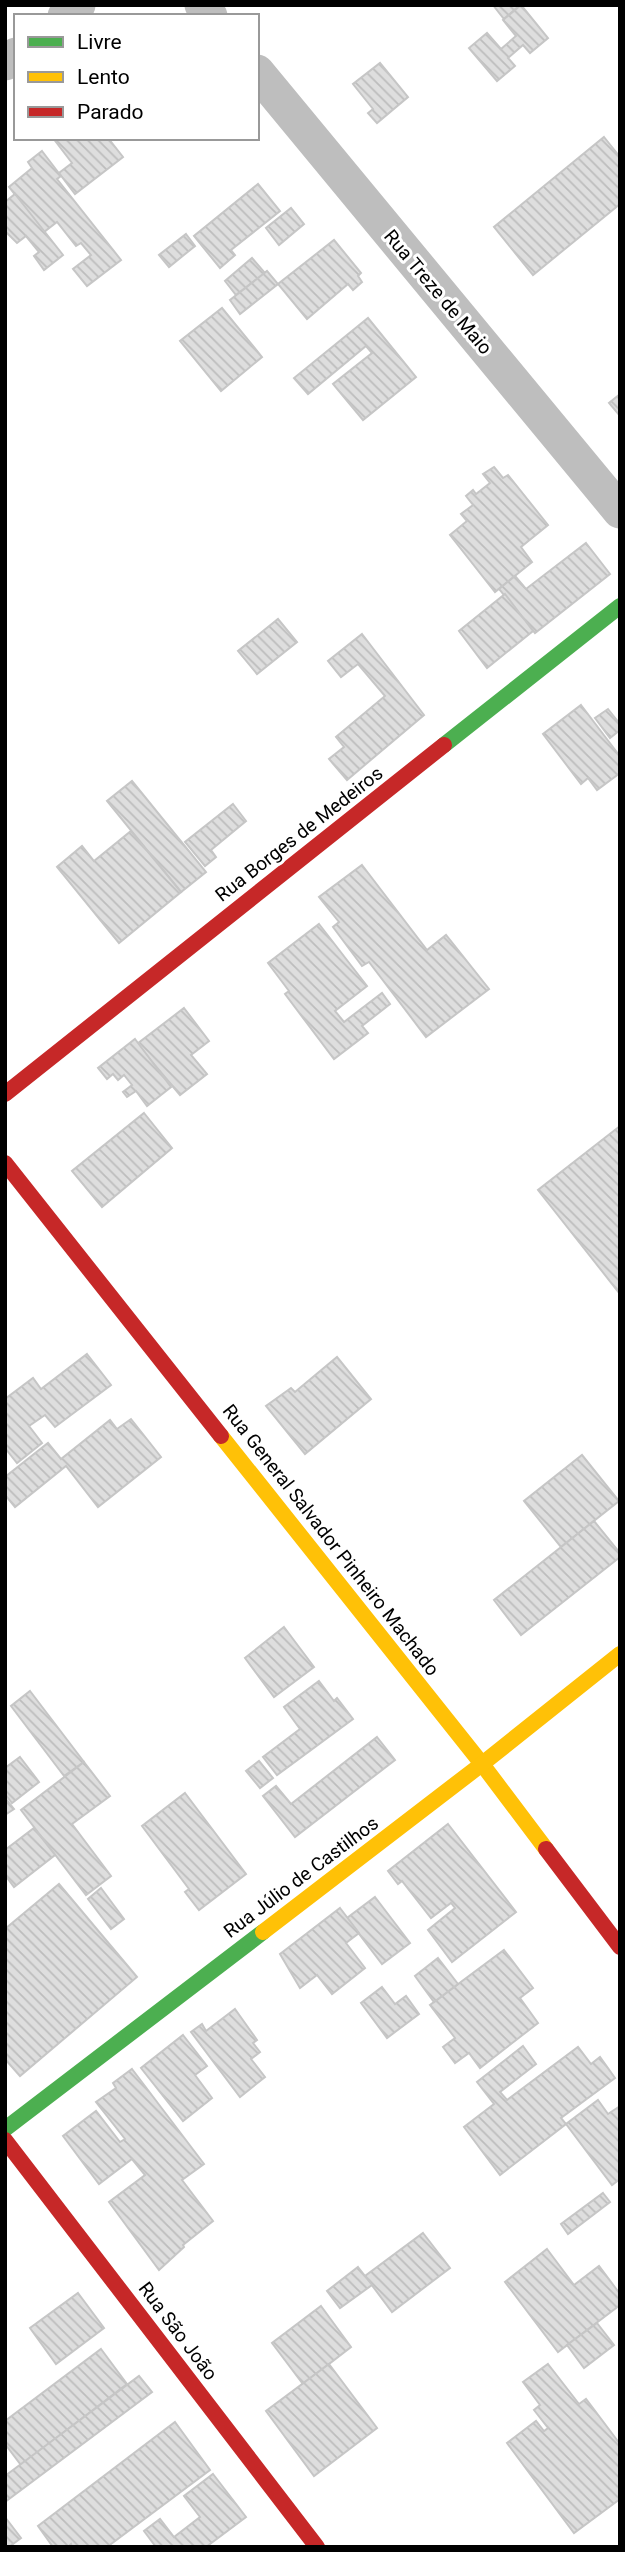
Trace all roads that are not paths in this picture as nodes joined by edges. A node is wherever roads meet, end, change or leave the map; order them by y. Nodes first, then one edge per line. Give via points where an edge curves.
1 (259, 74) edge
2 (620, 511) edge
3 (620, 606) edge
4 (5, 1094) edge
5 (5, 1163) edge
6 (620, 1654) edge
7 (482, 1764) junction
8 (620, 1947) edge
9 (5, 2129) edge
10 (5, 2140) edge
11 (317, 2547) edge

1 - 2 street, Rua Treze de Maio
3 - 4 street, Rua Borges de Medeiros
5 - 7 street, Rua General Salvador Pinheiro Machado
6 - 7 street, Rua Júlio de Castilhos
7 - 8 street, Rua General Salvador Pinheiro Machado
7 - 9 street, Rua Júlio de Castilhos
10 - 11 street, Rua São João

